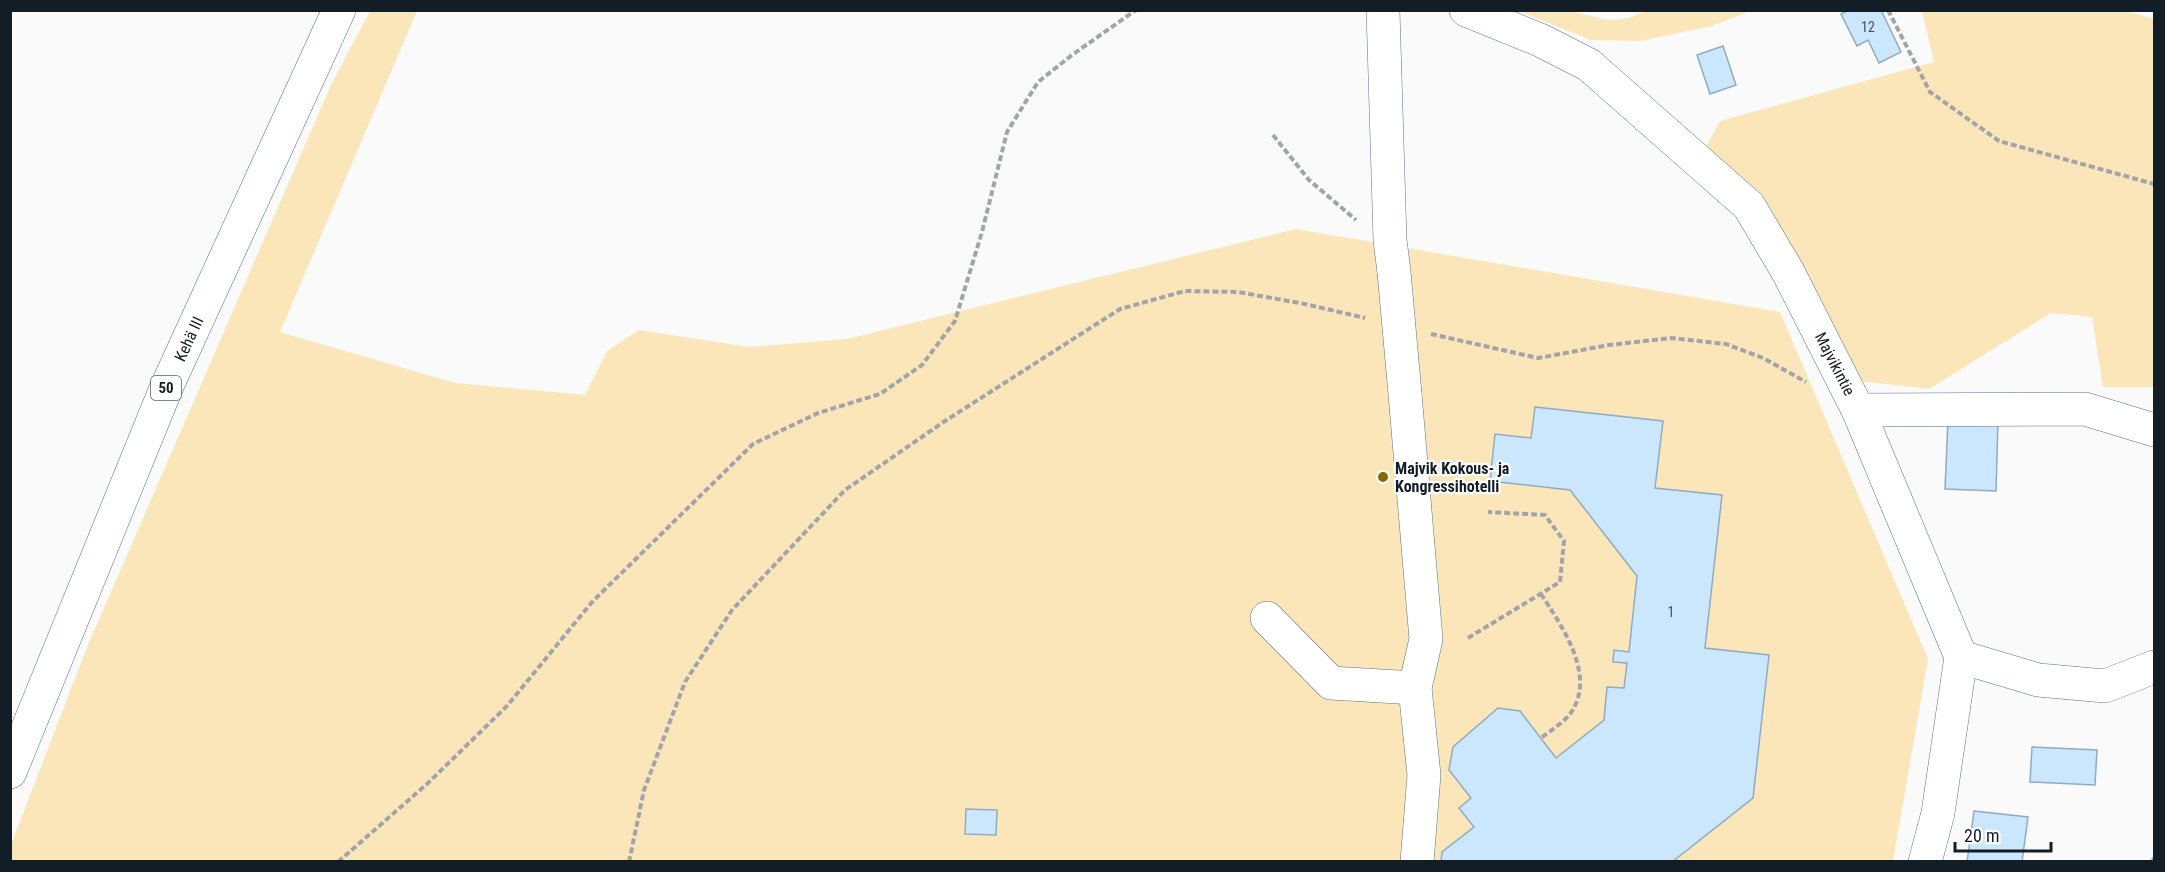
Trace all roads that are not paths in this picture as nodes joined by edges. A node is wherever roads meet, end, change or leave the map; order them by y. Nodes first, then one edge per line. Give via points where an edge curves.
1 (339, 10) edge
2 (1383, 10) edge
3 (1466, 10) edge
4 (1858, 410) junction
5 (2154, 430) edge
6 (1267, 618) dead end
7 (1961, 657) junction
8 (2154, 667) edge
9 (1415, 688) junction
10 (10, 772) edge
11 (1417, 861) edge
12 (1925, 861) edge

1 - 10 main road, Kehä III / 50 via 167,386
2 - 9 main road, bridge via 1390,240 1426,639
3 - 4 main road, Majvikintie via 1589,65 1749,206 1788,272
4 - 5 main road via 2085,409
4 - 7 main road, Majvikintie
6 - 9 main road via 1331,683
7 - 8 main road via 2038,680 2105,686
7 - 12 main road via 1938,813
9 - 11 main road via 1424,775

